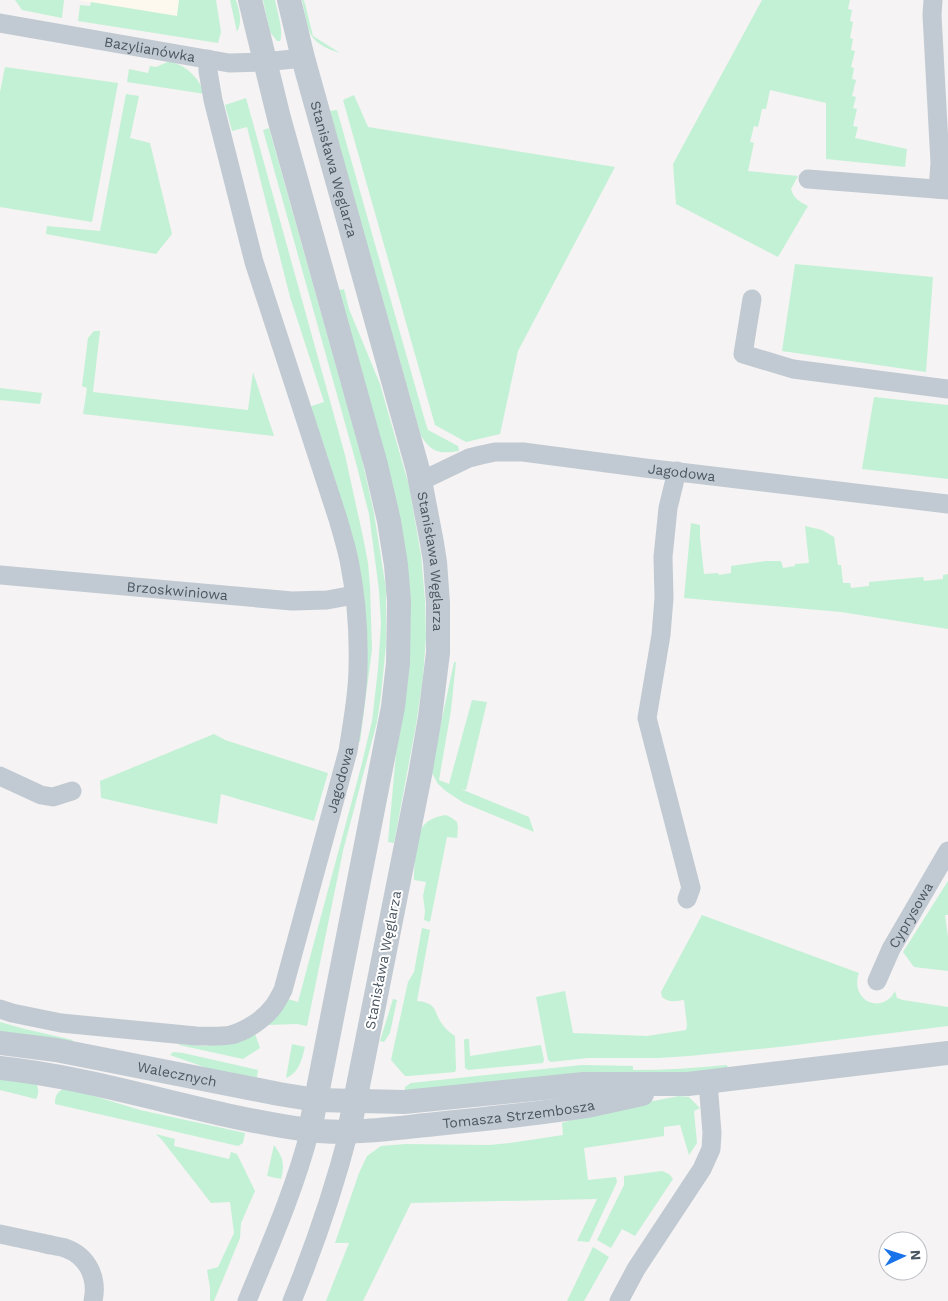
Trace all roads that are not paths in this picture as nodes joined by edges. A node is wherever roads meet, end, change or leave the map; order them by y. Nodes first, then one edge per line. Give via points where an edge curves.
1 (250, 0) edge
2 (289, 0) edge
3 (933, 0) edge
4 (0, 23) edge
5 (302, 58) junction
6 (208, 59) junction
7 (264, 62) junction
8 (808, 179) dead end
9 (943, 189) edge
10 (752, 299) dead end
11 (948, 389) edge
12 (677, 471) junction
13 (421, 481) junction
14 (948, 504) edge
15 (0, 575) edge
16 (354, 595) junction
17 (0, 776) edge
18 (72, 791) dead end
19 (948, 850) edge
20 (687, 899) dead end
21 (877, 981) dead end
22 (0, 1009) edge
23 (0, 1043) edge
24 (948, 1053) edge
25 (0, 1068) edge
26 (698, 1083) junction
27 (316, 1100) junction
28 (356, 1101) junction
29 (310, 1130) junction
30 (349, 1131) junction
31 (0, 1234) edge
32 (93, 1301) edge
33 (247, 1301) edge
34 (292, 1301) edge
35 (619, 1301) edge

1 - 7 street
2 - 5 street, Stanisława Węglarza
3 - 9 street
4 - 6 street, Bazylianówka
5 - 7 street, Bazylianówka
5 - 13 street, Stanisława Węglarza
6 - 7 street, Bazylianówka via 229,63
6 - 16 street, Jagodowa via 217,116 254,262 338,519
7 - 27 street via 376,465 393,542 400,601 393,707
8 - 9 street
10 - 11 street via 743,354 793,369
12 - 13 street, Jagodowa via 507,451 469,458
12 - 14 street, Jagodowa
12 - 20 street via 668,508 661,635 647,718 691,888
13 - 28 street, Stanisława Węglarza via 436,569 437,666 420,775
15 - 16 street, Brzoskwiniowa via 292,601
16 - 22 street, Jagodowa via 358,669 348,751 283,990 273,1007 242,1031 217,1036 61,1023
17 - 18 street via 41,795 53,797
19 - 21 street, Cyprysowa via 891,949
23 - 27 street, Walecznych via 56,1050
24 - 26 street, Tomasza Strzembosza
25 - 29 street, Walecznych via 53,1074 183,1105
26 - 28 street, Tomasza Strzembosza via 584,1084 404,1102
26 - 30 street, Tomasza Strzembosza via 553,1111
26 - 35 street via 712,1133 711,1150
27 - 28 street, Walecznych
27 - 29 street
28 - 30 street, Stanisława Węglarza
29 - 30 street, Walecznych
29 - 33 street via 288,1201
30 - 34 street via 320,1229
31 - 32 street via 65,1248 78,1255 88,1264 93,1278

